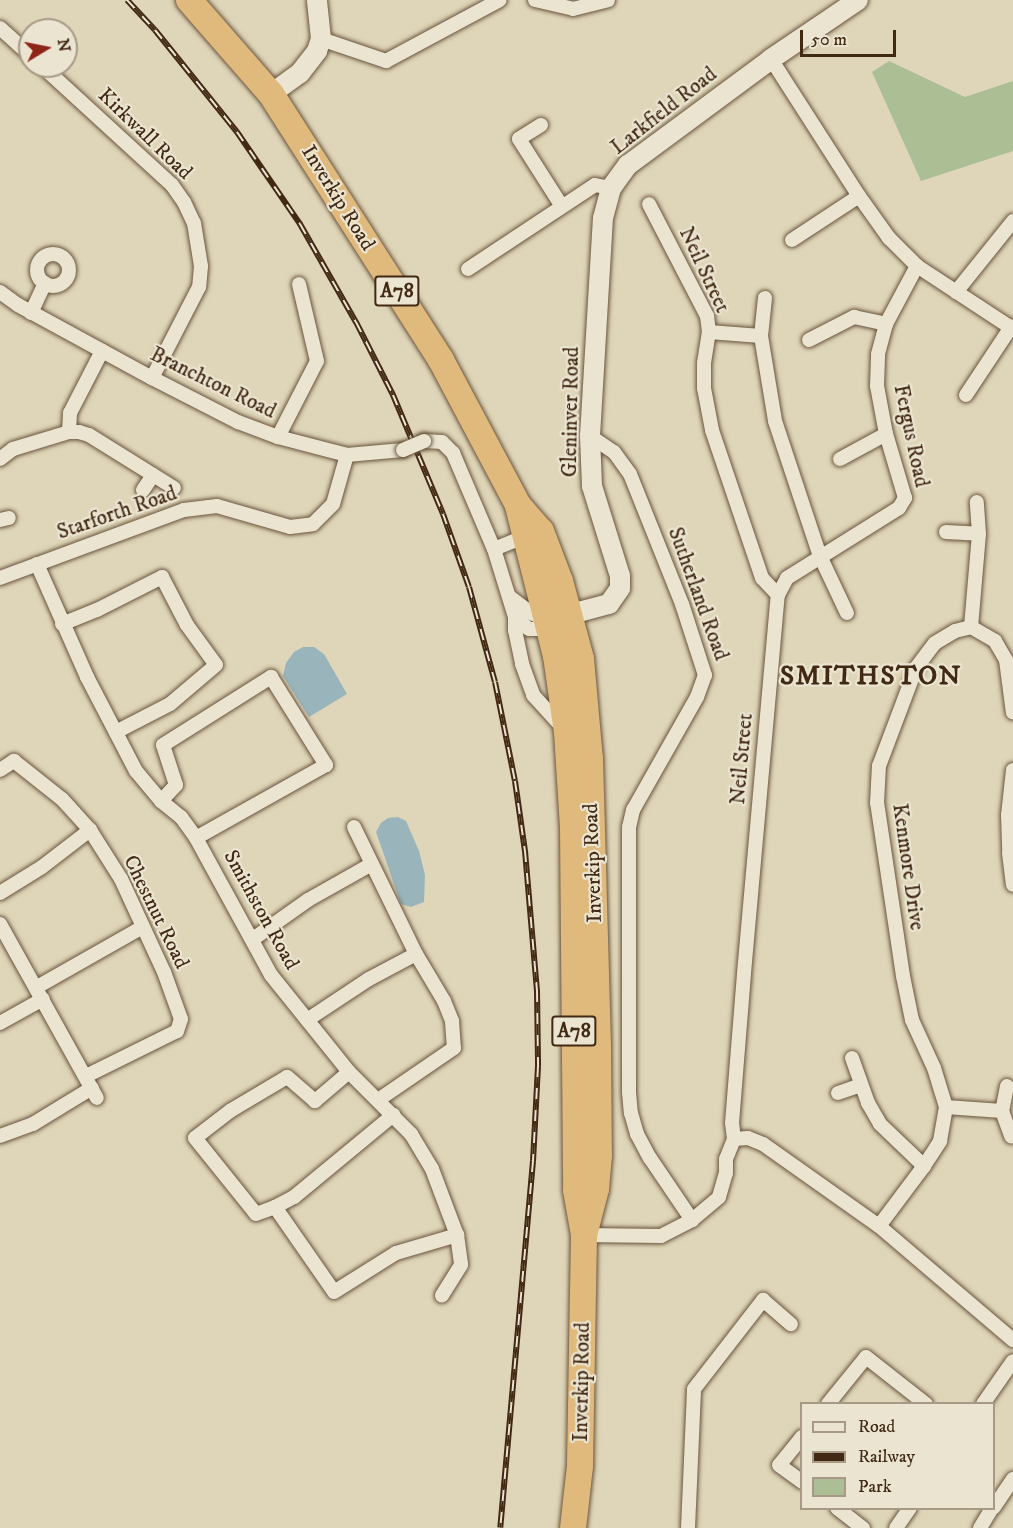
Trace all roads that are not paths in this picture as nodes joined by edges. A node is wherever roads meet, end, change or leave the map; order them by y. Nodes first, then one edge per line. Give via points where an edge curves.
1 (189, 0) edge
2 (317, 0) edge
3 (500, 0) edge
4 (535, 0) edge
5 (608, 0) edge
6 (858, 0) edge
7 (0, 28) edge
8 (321, 39) junction
9 (18, 44) edge
10 (771, 59) junction
11 (55, 78) edge
12 (272, 94) junction
13 (541, 125) dead end
14 (611, 188) junction
15 (859, 196) junction
16 (649, 204) dead end
17 (561, 205) junction
18 (1013, 221) edge
19 (792, 240) dead end
20 (917, 266) junction
21 (468, 269) dead end
22 (45, 283) dead end
23 (299, 284) dead end
24 (0, 292) edge
25 (956, 292) junction
26 (765, 298) dead end
27 (31, 313) junction
28 (886, 324) junction
29 (1012, 328) edge
30 (710, 332) junction
31 (761, 336) junction
32 (809, 340) dead end
33 (102, 351) junction
34 (152, 378) junction
35 (966, 394) dead end
36 (69, 432) junction
37 (886, 434) junction
38 (590, 436) junction
39 (278, 437) junction
40 (347, 455) junction
41 (0, 459) edge
42 (840, 459) dead end
43 (153, 475) junction
44 (174, 488) dead end
45 (143, 490) dead end
46 (977, 502) dead end
47 (518, 505) junction
48 (946, 532) dead end
49 (979, 534) junction
50 (524, 537) junction
51 (494, 549) junction
52 (820, 556) junction
53 (37, 564) junction
54 (0, 578) edge
55 (778, 595) junction
56 (510, 597) junction
57 (847, 613) dead end
58 (515, 617) junction
59 (559, 618) junction
60 (62, 624) junction
61 (970, 627) junction
62 (1013, 713) edge
63 (116, 732) junction
64 (567, 732) junction
65 (0, 770) edge
66 (1013, 770) edge
67 (161, 801) junction
68 (354, 827) dead end
69 (90, 830) junction
70 (196, 837) junction
71 (372, 864) junction
72 (1013, 885) edge
73 (0, 893) edge
74 (0, 924) edge
75 (141, 928) junction
76 (253, 939) junction
77 (416, 954) junction
78 (40, 993) junction
79 (306, 1020) junction
80 (0, 1023) edge
81 (852, 1058) dead end
82 (350, 1072) junction
83 (861, 1085) junction
84 (1007, 1086) dead end
85 (92, 1087) junction
86 (838, 1093) dead end
87 (378, 1100) junction
88 (946, 1107) junction
89 (1002, 1111) junction
90 (393, 1116) junction
91 (0, 1136) edge
92 (1011, 1136) dead end
93 (734, 1139) junction
94 (924, 1166) junction
95 (275, 1207) junction
96 (692, 1220) junction
97 (879, 1226) junction
98 (457, 1235) junction
99 (584, 1235) junction
100 (442, 1296) dead end
101 (791, 1324) dead end
102 (1013, 1340) edge
103 (1013, 1361) edge
104 (830, 1402) edge
105 (923, 1402) edge
106 (984, 1402) edge
107 (800, 1438) edge
108 (1013, 1479) edge
109 (800, 1481) edge
110 (995, 1505) edge
111 (838, 1510) edge
112 (909, 1510) edge
113 (992, 1510) edge
114 (573, 1528) edge
115 (688, 1528) edge
116 (862, 1528) edge
117 (896, 1528) edge
118 (980, 1528) edge

1 - 12 highway, Inverkip Road / A78
2 - 8 street
3 - 8 street via 386,61
4 - 5 street via 573,9
6 - 10 street, Larkfield Road
7 - 9 street
8 - 12 street via 300,73
10 - 14 street, Larkfield Road via 628,165
10 - 15 street
11 - 34 street, Kirkwall Road via 172,186 194,223 201,266 199,287
12 - 47 highway, Inverkip Road / A78 via 441,360
13 - 17 street via 519,139
14 - 17 street, Larkfield Road via 595,185
14 - 38 street, Gleninver Road via 603,219
15 - 19 street
15 - 20 street via 889,238
16 - 30 street, Neil Street via 707,316
17 - 21 street, Larkfield Road
18 - 25 street
20 - 25 street
20 - 28 street, Fergus Road
22 - 27 street
23 - 39 street via 317,362
24 - 27 street, Branchton Road
25 - 29 street
26 - 31 street
27 - 33 street, Branchton Road
28 - 32 street via 854,317
28 - 37 street, Fergus Road via 878,354 877,386
29 - 35 street
30 - 31 street
30 - 55 street, Neil Street via 704,388 712,430 762,578
31 - 52 street via 775,421
33 - 34 street, Branchton Road
33 - 36 street via 70,413
34 - 39 street, Branchton Road via 238,422
36 - 41 street via 14,448
36 - 43 street via 89,435
37 - 42 street
37 - 52 street, Fergus Road via 905,498 899,508
38 - 59 street, Gleninver Road via 592,486 620,576 620,588 609,604
38 - 96 street, Sutherland Road via 614,452 630,474 682,604 705,675 698,697 633,810 629,827 632,1113 637,1134 650,1158
39 - 40 street, Branchton Road
40 - 51 street, Branchton Road, bridge via 403,450 424,441 442,442 453,453
40 - 53 street, Starforth Road via 333,504 313,524 290,527 217,506 184,510
43 - 44 street
43 - 45 street
46 - 49 street
47 - 50 highway, Inverkip Road / A78
47 - 59 highway, Inverkip Road / A78 via 541,531
48 - 49 street
49 - 61 street
50 - 51 street
50 - 59 highway, Inverkip Road / A78
51 - 56 street
52 - 55 street, Fergus Road via 787,578
52 - 57 street
53 - 54 street, Starforth Road
53 - 60 street, Smithston Road
55 - 93 street, Neil Street via 744,973
56 - 58 street
56 - 59 street via 531,613
58 - 59 street via 529,629 539,629
58 - 64 street via 522,664 533,695
59 - 64 highway, Inverkip Road / A78
59 - 99 highway, Inverkip Road / A78 via 581,659 587,704 598,1049 596,1189
60 - 63 street, Smithston Road
60 - 63 street via 162,577 187,625 216,665 170,704
61 - 62 street via 995,642 1006,660
61 - 88 street, Kenmore Drive via 935,643 916,668 879,766 877,803 910,1009
63 - 67 street, Smithston Road via 136,771
64 - 99 highway, Inverkip Road / A78 via 573,826 576,1190
65 - 69 street, Chestnut Road via 14,761 62,799
66 - 72 street via 1008,815
67 - 70 street, Smithston Road via 181,817
67 - 70 street via 176,785 162,745 271,677 326,765
68 - 71 street
69 - 73 street
69 - 75 street, Chestnut Road via 121,879
70 - 76 street, Smithston Road
71 - 76 street via 308,900
71 - 77 street
74 - 78 street
75 - 78 street
75 - 85 street, Chestnut Road via 164,972 181,1019 177,1030
76 - 79 street, Smithston Road via 271,975
77 - 79 street
77 - 87 street via 444,1001 452,1021 454,1048
78 - 80 street
78 - 85 street
79 - 82 street, Smithston Road
81 - 83 street
82 - 87 street, Smithston Road
82 - 95 street via 315,1101 287,1077 230,1110 195,1138 256,1214
83 - 86 street
83 - 94 street via 880,1124
84 - 89 street
85 - 91 street, Chestnut Road via 33,1124
87 - 90 street, Smithston Road
88 - 89 street
88 - 94 street via 940,1141
89 - 92 street
90 - 95 street via 294,1197
90 - 98 street, Smithston Road via 411,1134 432,1169
93 - 96 street, Neil Street via 719,1197
93 - 97 street via 748,1138 763,1144
94 - 97 street
95 - 98 street via 334,1292 396,1253
96 - 99 street, Neil Street via 661,1236
97 - 102 street
98 - 100 street, Smithston Road via 461,1265
99 - 114 highway, Inverkip Road / A78 via 580,1466
101 - 115 street via 763,1300 694,1389
103 - 106 street
104 - 105 street via 866,1357
107 - 109 street via 779,1465
108 - 110 street
111 - 116 street
112 - 117 street
113 - 118 street

